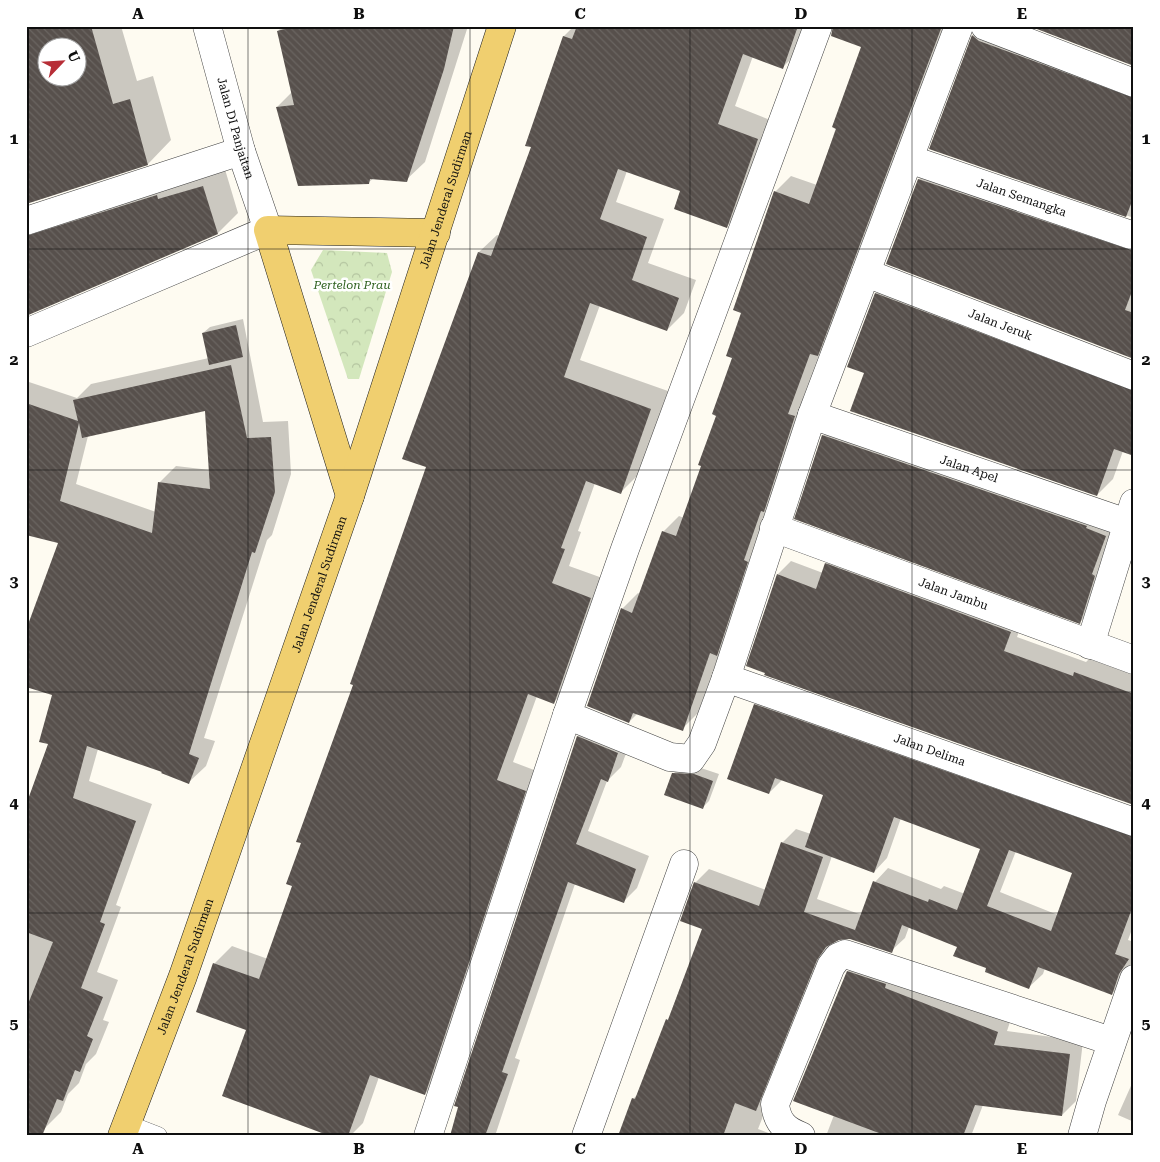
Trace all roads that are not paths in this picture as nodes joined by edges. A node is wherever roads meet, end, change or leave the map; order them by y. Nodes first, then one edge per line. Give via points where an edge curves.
1 (207, 26) edge
2 (502, 26) edge
3 (818, 26) edge
4 (959, 26) edge
5 (985, 26) edge
6 (1134, 83) edge
7 (241, 151) junction
8 (909, 159) junction
9 (26, 221) edge
10 (268, 230) junction
11 (436, 233) junction
12 (1134, 236) edge
13 (866, 273) junction
14 (26, 333) edge
15 (1134, 376) edge
16 (812, 415) junction
17 (350, 496) junction
18 (1130, 513) edge
19 (774, 528) junction
20 (1090, 645) junction
21 (1134, 660) edge
22 (726, 678) junction
23 (567, 715) junction
24 (1134, 822) edge
25 (684, 864) dead end
26 (1134, 979) edge
27 (1111, 1041) junction
28 (124, 1130) edge
29 (158, 1136) edge
30 (428, 1136) edge
31 (586, 1136) edge
32 (801, 1136) edge
33 (1082, 1136) edge

1 - 7 street, Jalan DI Panjaitan
2 - 11 main road, Jalan Jenderal Sudirman
3 - 23 street
4 - 8 street
5 - 6 street
7 - 9 street
7 - 10 street, Jalan DI Panjaitan
8 - 12 street, Jalan Semangka
8 - 13 street
10 - 11 main road
10 - 14 street
10 - 17 main road
11 - 17 main road, Jalan Jenderal Sudirman
13 - 15 street, Jalan Jeruk
13 - 16 street
16 - 18 street, Jalan Apel
16 - 19 street
17 - 28 main road, Jalan Jenderal Sudirman via 182,976
18 - 20 street
19 - 20 street, Jalan Jambu
19 - 22 street
20 - 21 street, Jalan Jambu
22 - 23 street via 702,743 691,759 670,757
22 - 24 street, Jalan Delima
23 - 30 street
25 - 31 street
26 - 27 street
27 - 32 street via 845,954 830,966 775,1104 776,1116 782,1125
27 - 33 street
28 - 29 lane

